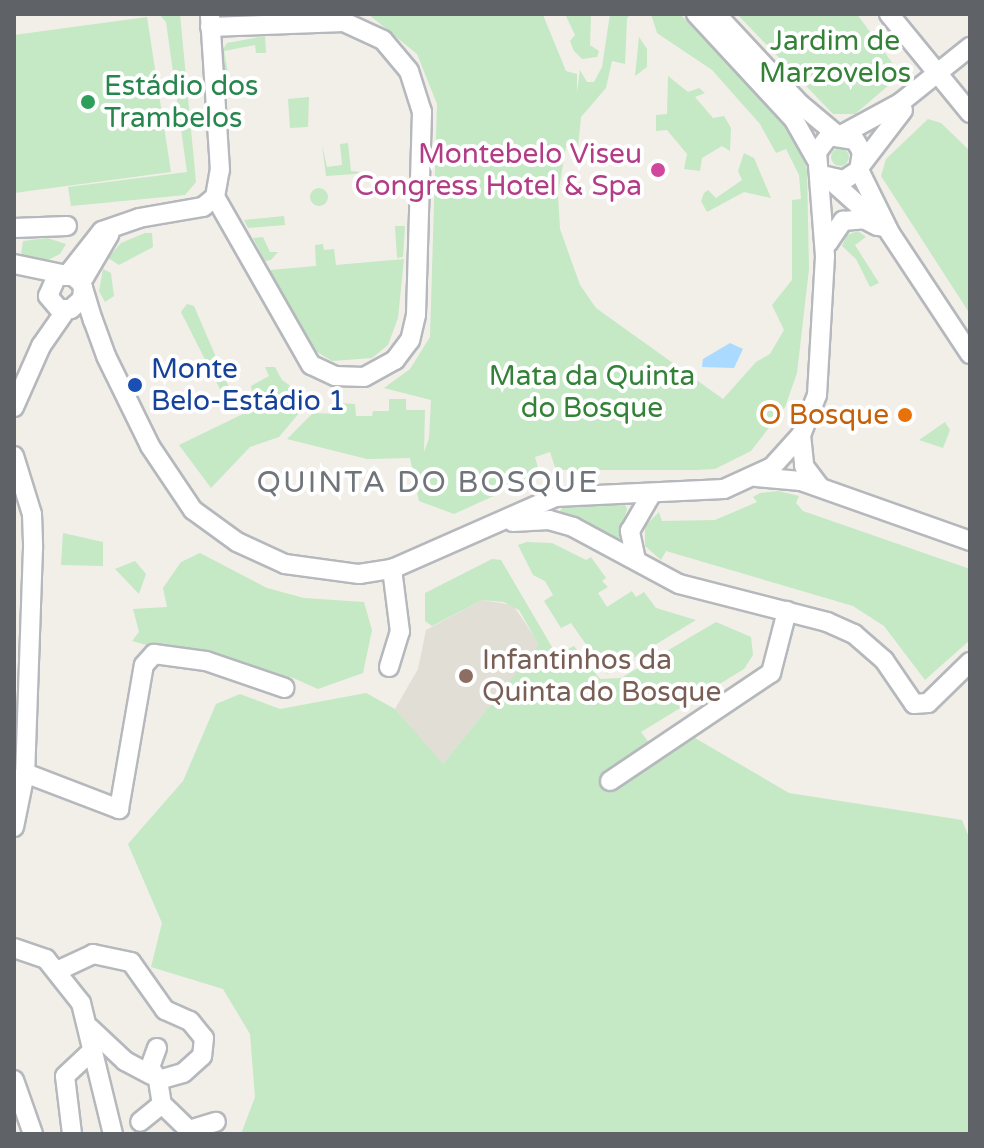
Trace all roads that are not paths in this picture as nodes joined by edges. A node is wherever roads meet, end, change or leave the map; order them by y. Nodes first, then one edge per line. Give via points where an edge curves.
1 (696, 14) edge
2 (889, 14) edge
3 (717, 15) edge
4 (210, 20) edge
5 (970, 47) edge
6 (935, 77) junction
7 (970, 113) edge
8 (839, 134) junction
9 (820, 167) junction
10 (859, 170) junction
11 (841, 190) junction
12 (215, 197) junction
13 (67, 226) dead end
14 (14, 228) edge
15 (890, 233) junction
16 (826, 250) junction
17 (14, 266) edge
18 (74, 280) junction
19 (59, 304) junction
20 (970, 354) edge
21 (106, 356) junction
22 (14, 407) edge
23 (801, 435) junction
24 (785, 453) junction
25 (14, 456) edge
26 (755, 477) junction
27 (820, 487) junction
28 (652, 493) junction
29 (491, 528) junction
30 (970, 541) edge
31 (636, 560) junction
32 (392, 569) junction
33 (787, 611) junction
34 (970, 662) edge
35 (389, 667) dead end
36 (285, 688) dead end
37 (25, 773) junction
38 (610, 781) dead end
39 (14, 827) edge
40 (16, 946) edge
41 (57, 971) junction
42 (90, 1028) junction
43 (157, 1048) dead end
44 (91, 1052) junction
45 (154, 1077) junction
46 (14, 1080) edge
47 (162, 1104) junction
48 (140, 1122) dead end
49 (216, 1122) dead end
50 (33, 1134) edge
51 (72, 1134) edge
52 (113, 1134) edge

1 - 9 street via 794,120
2 - 6 street
3 - 8 street via 800,104
4 - 12 street via 220,170
4 - 12 street via 344,22 383,40 409,71 422,112 416,315 410,340 395,360 364,377 335,376 311,365
5 - 6 street
6 - 7 street
6 - 8 street via 873,121
6 - 10 street via 882,132
8 - 9 street via 819,146
8 - 10 street via 859,145
9 - 10 street via 837,181
9 - 11 street
9 - 16 street
10 - 11 street
10 - 15 street
11 - 15 street
11 - 16 street
12 - 18 street via 203,207 102,231
13 - 14 street
15 - 16 street via 852,218 833,231
15 - 20 street
16 - 23 street via 821,363 814,405
17 - 18 street
17 - 19 street
18 - 19 street via 82,299
18 - 19 street via 52,280
18 - 21 street
19 - 21 street
19 - 22 street
21 - 32 street via 163,472 214,527 285,564 359,574
23 - 24 street
23 - 27 street via 804,466
24 - 26 street
24 - 27 street
25 - 37 street via 32,514
26 - 27 street via 784,477
26 - 28 street via 724,489
27 - 30 street
28 - 29 street via 570,493
28 - 31 street via 630,531
29 - 31 street via 549,520 600,537
29 - 32 street
31 - 33 street via 679,584
32 - 35 street via 400,632
33 - 34 street via 854,634 884,660 914,704 928,703
33 - 38 street via 771,673
36 - 37 street via 183,655 148,658 119,809
37 - 39 street
40 - 41 street via 46,959
41 - 42 street via 81,1003
41 - 45 street via 93,954 119,957 146,976 165,1010 190,1021 204,1038 202,1056 183,1073
42 - 44 street
42 - 45 street via 125,1061
43 - 45 street
44 - 51 street via 65,1076
44 - 52 street
45 - 47 street
46 - 50 street
47 - 48 street
47 - 49 street via 189,1130

